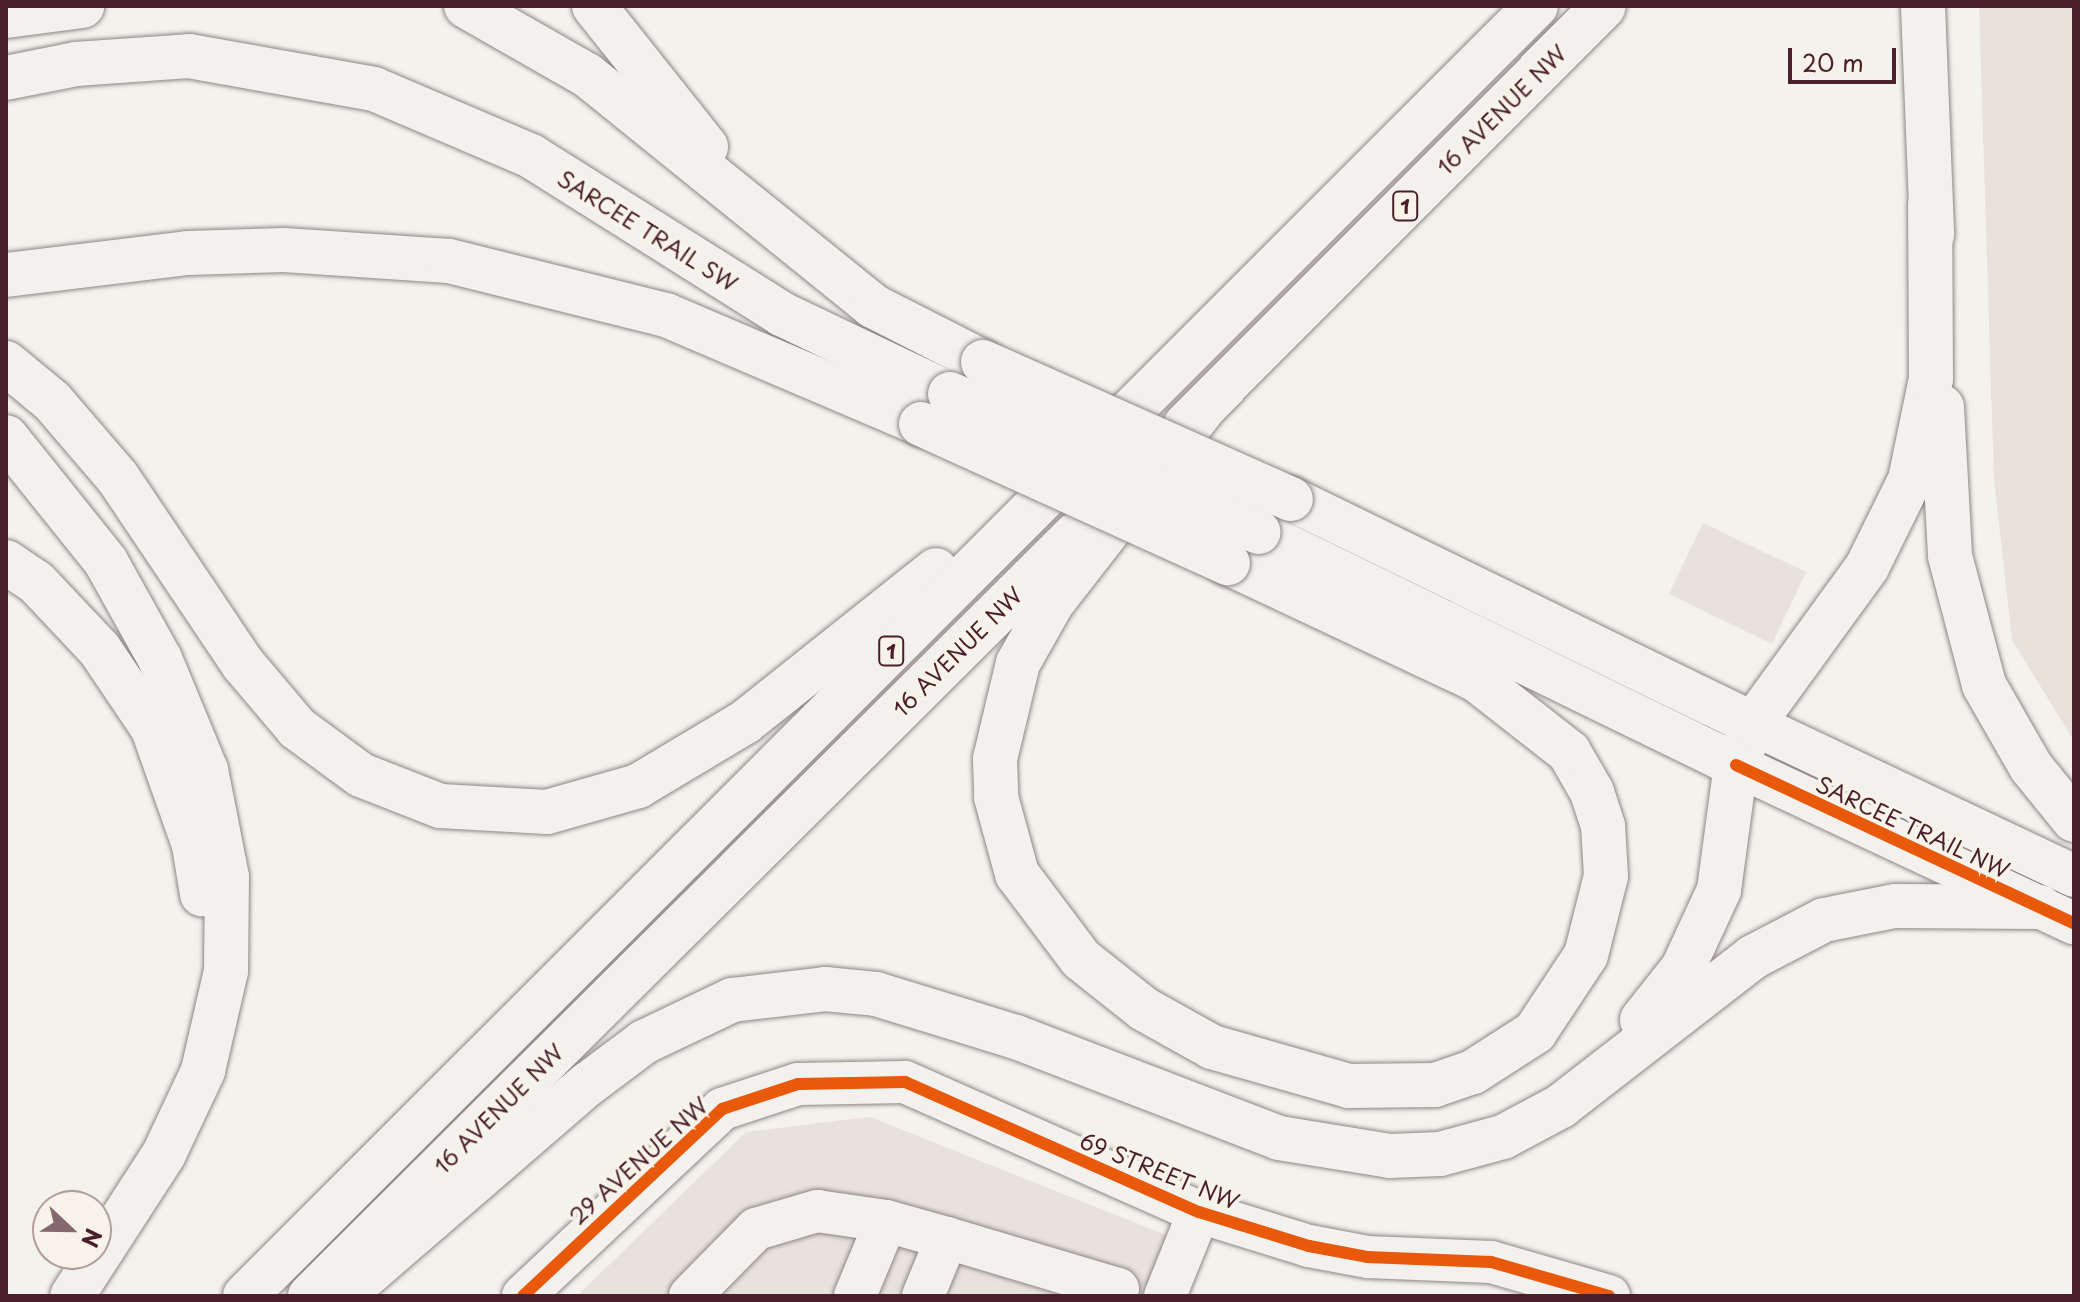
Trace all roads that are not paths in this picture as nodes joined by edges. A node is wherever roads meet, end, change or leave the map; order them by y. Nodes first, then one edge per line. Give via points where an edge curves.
1 (82, 6) edge
2 (466, 6) edge
3 (594, 6) edge
4 (1536, 6) edge
5 (1604, 6) edge
6 (1923, 6) edge
7 (6, 16) edge
8 (6, 78) edge
9 (1930, 204) junction
10 (785, 235) junction
11 (6, 275) edge
12 (14, 357) edge
13 (1155, 386) junction
14 (1206, 405) junction
15 (936, 409) junction
16 (6, 437) edge
17 (1258, 532) joint
18 (6, 562) edge
19 (1753, 724) junction
20 (1736, 765) junction
21 (2074, 820) edge
22 (2074, 876) edge
23 (2057, 915) edge
24 (798, 1084) joint
25 (193, 1097) junction
26 (1561, 1106) junction
27 (1199, 1212) junction
28 (886, 1221) junction
29 (947, 1238) junction
30 (1585, 1292) edge
31 (72, 1296) edge
32 (245, 1296) edge
33 (310, 1296) edge
34 (342, 1296) edge
35 (523, 1296) edge
36 (690, 1296) edge
37 (855, 1296) edge
38 (923, 1296) edge
39 (1116, 1296) edge
40 (1165, 1296) edge

1 - 7 highway
2 - 10 highway via 587,75
3 - 10 highway
4 - 13 highway, 1
5 - 14 highway, 16 AVENUE NW / 1
6 - 9 highway
8 - 15 highway, SARCEE TRAIL SW via 76,64 189,56 374,89 531,156
9 - 19 highway via 1931,379 1910,480 1867,567
9 - 21 highway via 1956,582 1984,685 2003,724
10 - 19 highway, SARCEE TRAIL NW, bridge via 873,306 983,362 1291,499
11 - 15 highway via 188,253 284,250 449,261 666,315
12 - 13 highway via 118,478 243,664 311,741 400,793 510,815 566,810 619,794 726,735 849,643
13 - 32 highway, 1
14 - 15 highway, bridge via 1052,603 1018,663 995,759 996,797 1017,874 1081,959 1144,1009 1212,1047 1349,1086 1435,1085 1473,1072 1535,1032 1586,955 1606,876 1603,826 1592,792 1569,752 1477,680 1228,563
14 - 33 highway, 16 AVENUE NW / 1
15 - 17 highway, SARCEE TRAIL SW, bridge
16 - 25 highway via 130,601 206,770 226,866 228,948 218,1018
17 - 20 highway, SARCEE TRAIL NW
18 - 25 highway via 36,582 100,650 153,729 189,830 205,958
19 - 20 highway
19 - 22 street, SARCEE TRAIL NW
20 - 23 street, SARCEE TRAIL NW
20 - 26 highway via 1730,849 1683,968
23 - 26 highway via 1895,906 1824,920 1753,957
24 - 27 street, 69 STREET NW via 905,1082
24 - 35 street, 29 AVENUE NW via 722,1109
25 - 31 highway via 143,1191
26 - 34 highway via 1503,1137 1440,1154 1328,1148 1236,1126 935,1009 876,994 777,991 732,1000 644,1042
27 - 30 street, 69 STREET NW via 1309,1246 1367,1257 1491,1262
27 - 40 street
28 - 29 street
28 - 36 street via 817,1211 756,1229
28 - 37 street
29 - 38 street
29 - 39 street via 1118,1289

